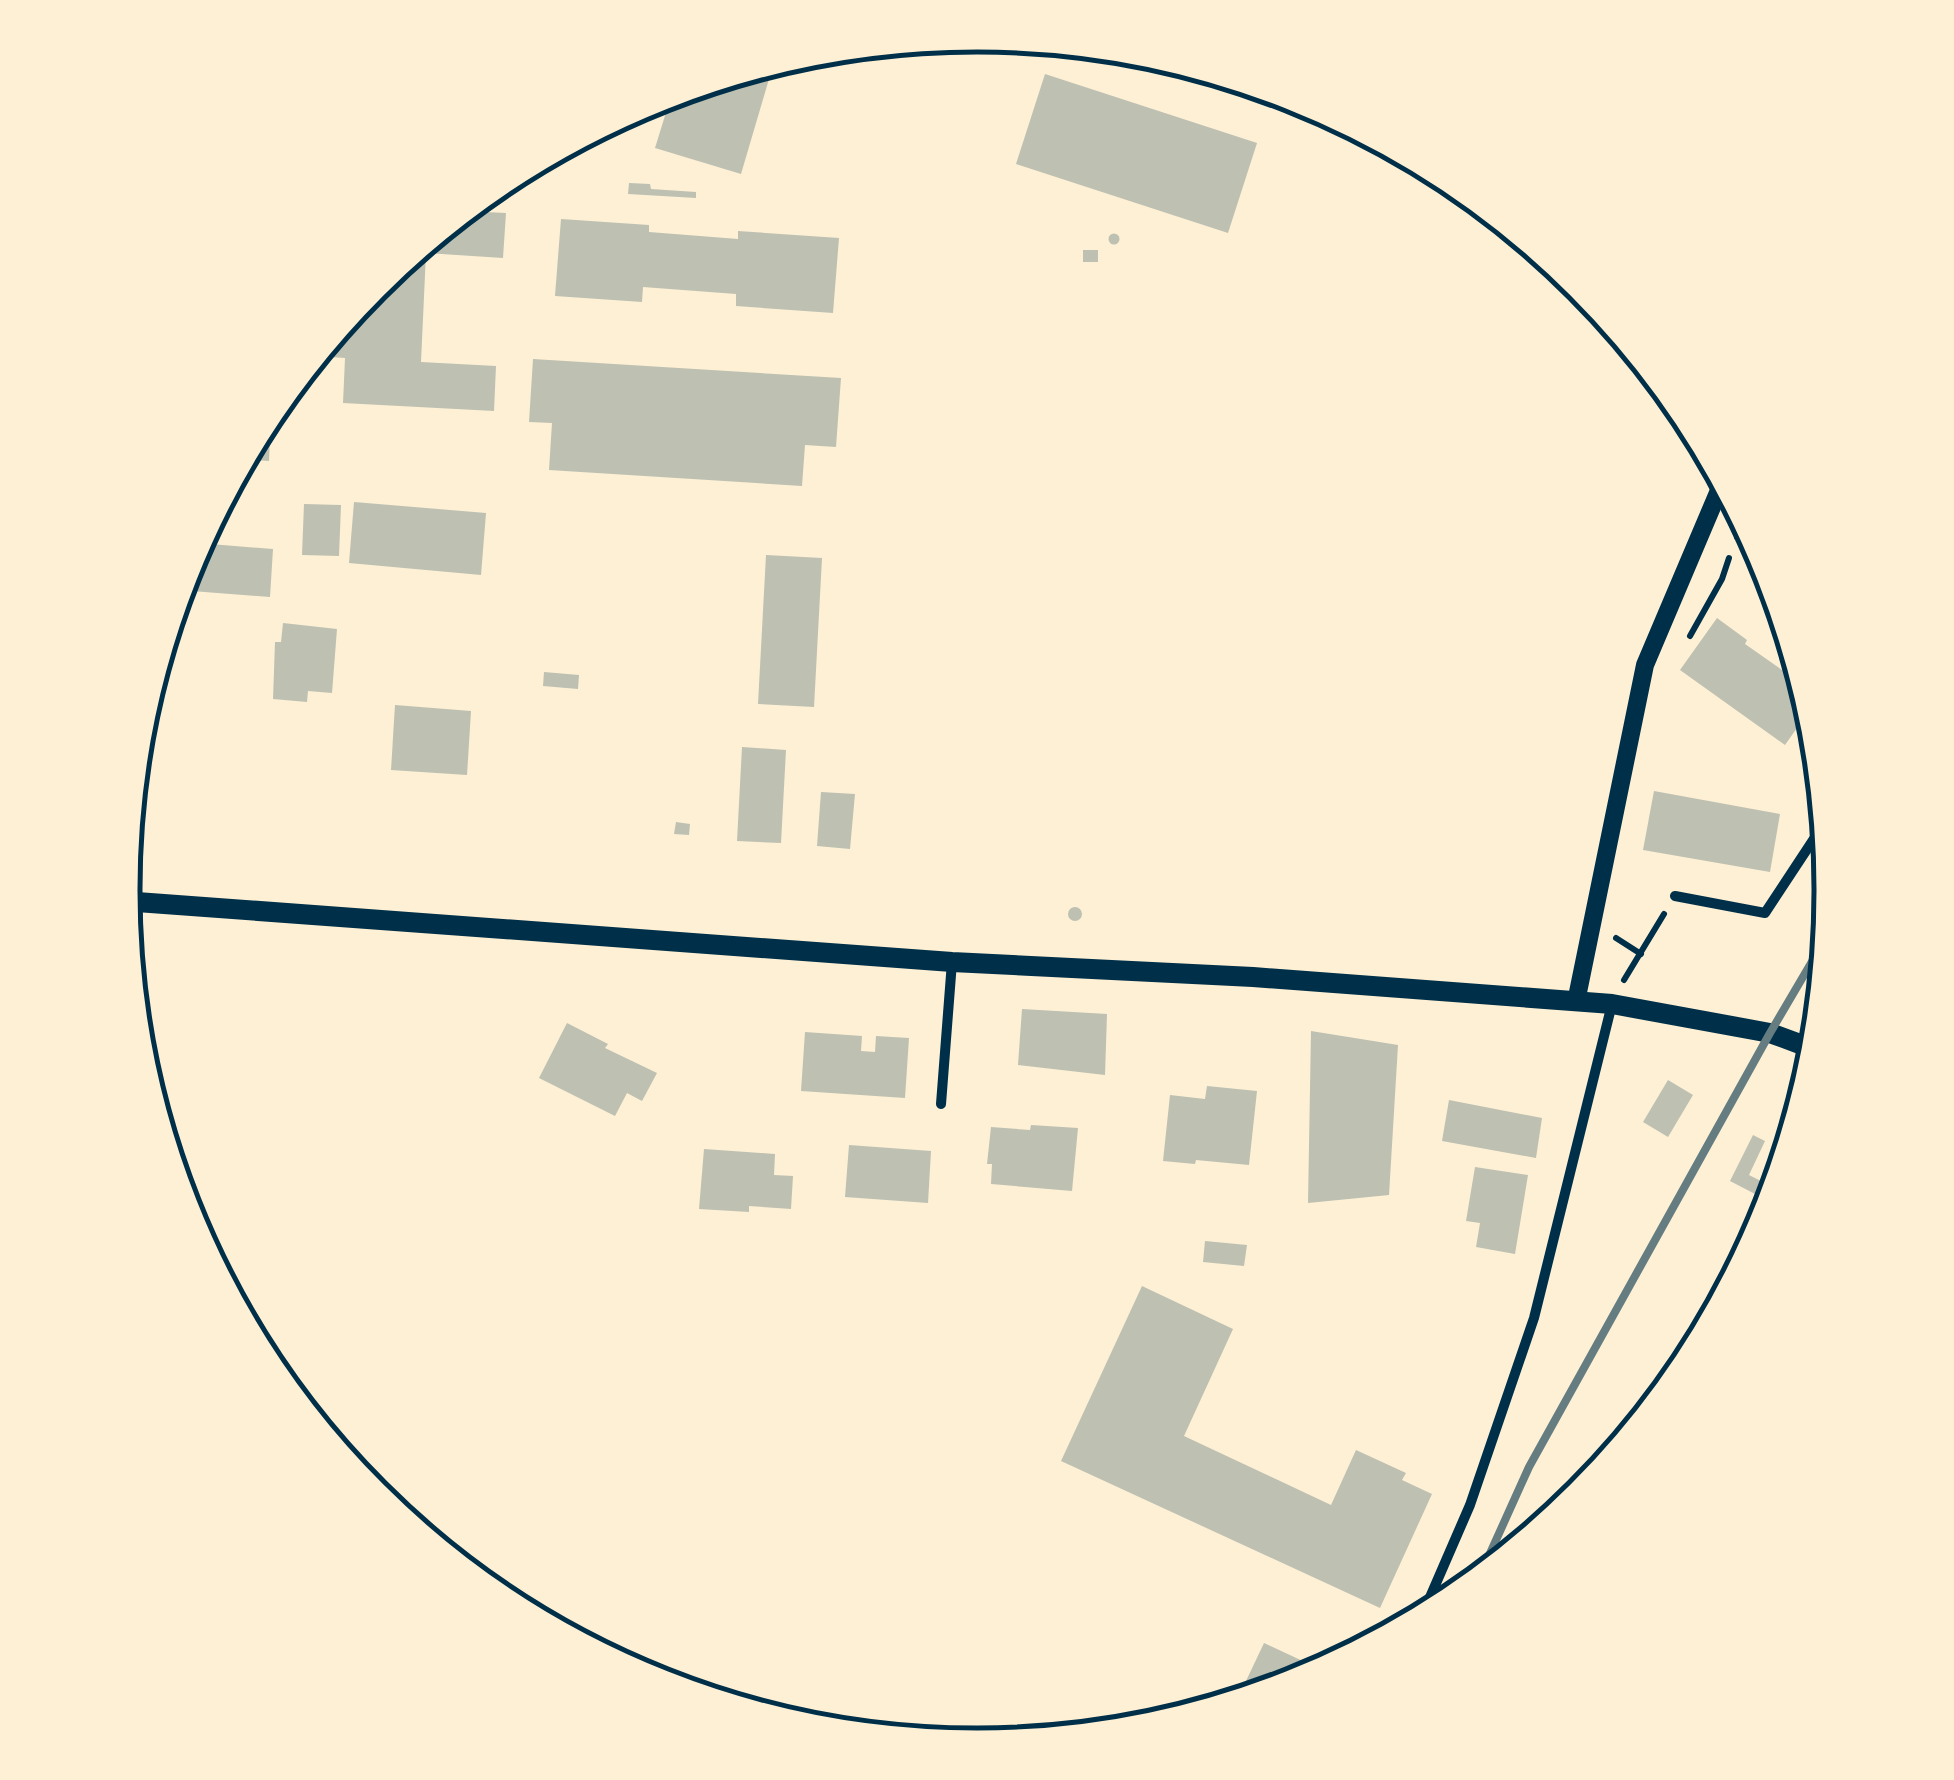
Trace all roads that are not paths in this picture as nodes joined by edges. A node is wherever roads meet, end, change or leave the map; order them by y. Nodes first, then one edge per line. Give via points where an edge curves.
1 (1716, 498) edge
2 (1813, 840) edge
3 (1675, 896) road end
4 (139, 902) edge
5 (952, 962) junction
6 (1578, 993) junction
7 (1612, 1004) junction
8 (1800, 1044) edge
9 (941, 1104) dead end
10 (1432, 1592) edge

1 - 6 street via 1646,666
2 - 3 street via 1765,913
4 - 5 main road
5 - 6 main road
5 - 9 street
6 - 7 main road
7 - 8 main road
7 - 10 street via 1534,1318 1470,1505

